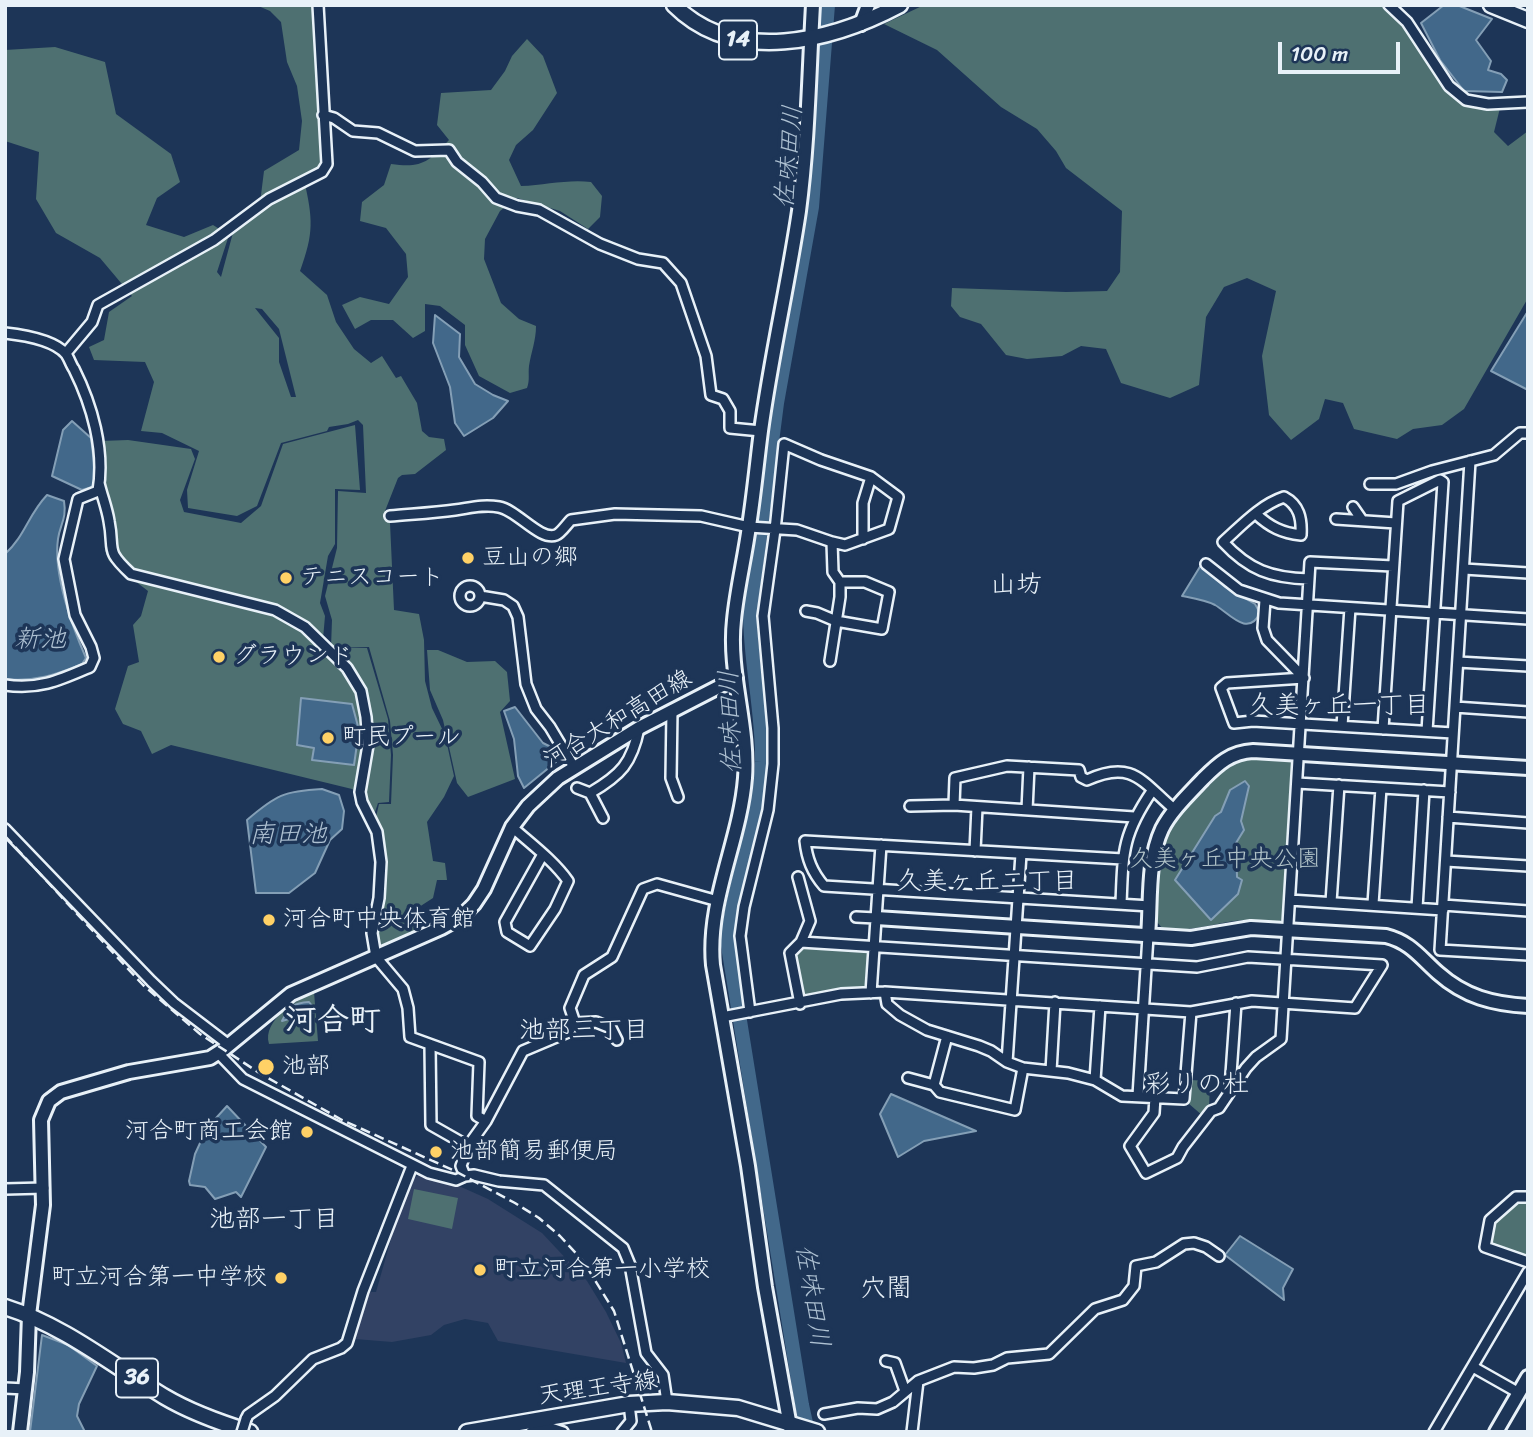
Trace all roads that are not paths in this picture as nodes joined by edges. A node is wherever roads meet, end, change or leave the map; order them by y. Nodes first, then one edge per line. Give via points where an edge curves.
1 (318, 5) edge
2 (674, 5) edge
3 (813, 5) edge
4 (868, 5) edge
5 (900, 5) edge
6 (1389, 5) edge
7 (1491, 5) edge
8 (1528, 20) edge
9 (861, 24) junction
10 (815, 36) junction
11 (1528, 103) edge
12 (323, 115) junction
13 (5, 333) edge
14 (65, 354) junction
15 (761, 430) junction
16 (1528, 433) edge
17 (1470, 461) junction
18 (871, 477) junction
19 (99, 483) junction
20 (1370, 484) dead end
21 (1353, 507) dead end
22 (1255, 514) junction
23 (390, 516) dead end
24 (1336, 519) dead end
25 (1362, 520) junction
26 (1396, 523) junction
27 (749, 527) junction
28 (775, 530) junction
29 (863, 539) junction
30 (832, 542) junction
31 (1206, 564) dead end
32 (1393, 566) junction
33 (1464, 569) junction
34 (1528, 573) edge
35 (1309, 579) junction
36 (840, 582) junction
37 (480, 596) dead end
38 (1265, 600) junction
39 (1308, 606) junction
40 (1350, 608) junction
41 (806, 611) dead end
42 (1391, 611) junction
43 (1435, 613) junction
44 (1461, 615) junction
45 (1528, 619) edge
46 (836, 621) junction
47 (830, 661) dead end
48 (1458, 662) junction
49 (1528, 666) edge
50 (736, 678) junction
51 (1304, 678) junction
52 (5, 685) edge
53 (1455, 707) junction
54 (673, 710) junction
55 (1528, 712) edge
56 (1301, 723) junction
57 (1342, 726) junction
58 (639, 728) junction
59 (1383, 729) junction
60 (1427, 731) junction
61 (1453, 733) junction
62 (1299, 753) junction
63 (1451, 763) junction
64 (574, 767) junction
65 (1029, 767) junction
66 (1528, 768) edge
67 (1297, 783) junction
68 (1339, 785) junction
69 (577, 788) dead end
70 (1381, 788) junction
71 (1424, 790) junction
72 (1152, 791) junction
73 (1450, 792) junction
74 (590, 793) junction
75 (678, 797) dead end
76 (954, 805) junction
77 (909, 806) dead end
78 (977, 807) junction
79 (1027, 810) junction
80 (1175, 810) junction
81 (1134, 817) junction
82 (1448, 817) junction
83 (603, 818) dead end
84 (1528, 823) edge
85 (512, 827) junction
86 (5, 829) edge
87 (881, 845) junction
88 (975, 851) junction
89 (543, 854) junction
90 (1021, 854) junction
91 (1123, 859) junction
92 (1446, 861) junction
93 (1528, 866) edge
94 (797, 877) dead end
95 (878, 889) junction
96 (1018, 898) junction
97 (1290, 900) junction
98 (718, 901) junction
99 (1331, 902) junction
100 (1121, 904) junction
101 (1373, 904) junction
102 (1150, 906) junction
103 (1417, 908) junction
104 (1443, 908) junction
105 (1528, 911) edge
106 (856, 917) dead end
107 (876, 918) junction
108 (1016, 927) junction
109 (1288, 930) junction
110 (1148, 936) junction
111 (801, 942) junction
112 (874, 947) junction
113 (1528, 955) edge
114 (1014, 956) junction
115 (376, 957) junction
116 (1286, 959) junction
117 (1146, 964) junction
118 (885, 992) junction
119 (871, 993) junction
120 (1012, 1000) junction
121 (1055, 1002) junction
122 (1284, 1002) junction
123 (1236, 1003) junction
124 (800, 1004) junction
125 (1100, 1006) junction
126 (1528, 1006) edge
127 (1144, 1009) junction
128 (750, 1012) junction
129 (1191, 1012) junction
130 (722, 1017) junction
131 (575, 1023) junction
132 (947, 1036) junction
133 (617, 1040) dead end
134 (430, 1045) junction
135 (224, 1049) junction
136 (1007, 1062) junction
137 (1023, 1068) junction
138 (1051, 1071) junction
139 (908, 1078) dead end
140 (1095, 1080) junction
141 (934, 1085) junction
142 (1230, 1092) junction
143 (1138, 1097) junction
144 (1155, 1097) junction
145 (486, 1121) junction
146 (468, 1146) junction
147 (412, 1166) junction
148 (465, 1176) junction
149 (44, 1188) junction
150 (5, 1189) edge
151 (1528, 1198) edge
152 (1219, 1256) dead end
153 (1528, 1262) edge
154 (1528, 1272) edge
155 (5, 1307) edge
156 (29, 1315) junction
157 (886, 1361) dead end
158 (1473, 1367) junction
159 (1528, 1377) edge
160 (918, 1381) junction
161 (5, 1388) edge
162 (26, 1389) junction
163 (905, 1391) junction
164 (1519, 1393) junction
165 (667, 1402) junction
166 (629, 1404) junction
167 (824, 1414) dead end
168 (248, 1425) edge
169 (791, 1426) edge
170 (20, 1432) edge
171 (242, 1432) edge
172 (467, 1432) edge
173 (531, 1432) edge
174 (564, 1432) edge
175 (622, 1432) edge
176 (817, 1432) edge
177 (912, 1432) edge
178 (1434, 1432) edge
179 (1496, 1432) edge

1 - 12 street
2 - 10 main road, 14 via 700,26 743,41
3 - 10 main road
4 - 9 main road
5 - 9 main road, 14
6 - 11 street via 1407,22 1449,86 1465,100
7 - 8 main road
9 - 10 main road, 14
10 - 15 main road via 799,210
12 - 14 street via 327,164 322,173 269,199 214,240 98,305 92,322
12 - 15 street via 353,131 377,133 415,151 449,150 496,198 539,210 625,254 663,263 681,283 706,356 710,395 723,399 730,411 730,428
13 - 14 street via 25,334
14 - 19 street via 92,413
15 - 27 main road
16 - 17 street via 1520,433 1494,455
17 - 20 street via 1396,484
17 - 33 street
18 - 28 street via 784,444
18 - 29 street via 863,503
18 - 29 street via 898,497 890,528
19 - 52 street via 97,491 78,499 64,559 75,615 94,658 90,667 45,685
19 - 115 street via 110,523 110,548 116,561 131,574 275,610 305,627 354,679 366,717 368,745 360,792 377,832 381,862 372,933
21 - 25 street
22 - 22 street via 1269,526 1301,535 1301,519 1293,502 1284,497
22 - 35 street via 1223,542 1255,570 1286,579
23 - 27 street via 499,507 551,536 571,520 615,514 701,516
24 - 25 street
25 - 26 street
26 - 32 street
26 - 43 street via 1398,501 1443,482
27 - 28 street
27 - 50 main road via 733,622
28 - 30 street via 797,530
28 - 128 street via 763,616 773,764 768,810 740,936
29 - 30 street via 845,545
30 - 36 street via 833,572
31 - 38 street via 1238,590
32 - 35 street via 1310,562
32 - 42 street
33 - 34 street
33 - 44 street
35 - 39 street
36 - 46 street
36 - 46 street via 865,582 889,592 882,629
37 - 64 street via 513,606 526,684 536,709
38 - 39 street
38 - 51 street via 1267,640
39 - 40 street
39 - 51 street
40 - 42 street
40 - 57 street
41 - 46 street
42 - 43 street
42 - 59 street
43 - 44 street
43 - 60 street
44 - 45 street
44 - 48 street
46 - 47 street
48 - 49 street
48 - 53 street
50 - 54 main road, 河合大和高田線
50 - 98 main road via 746,749 745,779
51 - 56 street
51 - 56 street via 1227,683 1221,688 1234,723
53 - 55 street
53 - 61 street
54 - 58 main road, 河合大和高田線
54 - 75 street via 671,778
56 - 57 street
56 - 62 street
57 - 59 street
58 - 64 main road, 河合大和高田線
58 - 74 street via 627,765
59 - 60 street
60 - 61 street
61 - 63 street
62 - 63 main road
62 - 67 street
62 - 80 main road via 1233,755 1216,766
63 - 66 main road
63 - 73 street
64 - 85 main road, 河合大和高田線 via 543,790
65 - 72 street via 1079,770 1087,780 1107,771 1133,773
65 - 76 street via 1007,765 955,778
65 - 79 street
67 - 68 street
67 - 97 street
68 - 70 street
68 - 99 street
69 - 74 street
70 - 71 street
70 - 101 street
71 - 73 street
71 - 103 street
72 - 80 street
72 - 81 street
73 - 82 street
74 - 83 street
76 - 77 street
76 - 78 street
78 - 79 street
78 - 88 street
79 - 81 street
80 - 102 main road via 1163,826 1153,855
81 - 91 street
82 - 84 street
82 - 92 street
85 - 89 street
85 - 115 main road, 河合大和高田線 via 484,889 461,917
86 - 135 street via 158,988
87 - 88 street
87 - 95 street
87 - 95 street via 805,841 807,858 824,886
88 - 90 street
89 - 89 street via 505,922 507,932 530,946 568,881
90 - 91 street
90 - 96 street
91 - 100 street
92 - 93 street
92 - 104 street
94 - 111 street via 810,921
95 - 96 street
95 - 107 street
96 - 100 street
96 - 108 street
97 - 99 street
97 - 109 street
98 - 130 main road via 711,944
98 - 131 street via 657,884 643,888 612,957 584,975 570,1008
99 - 101 street
100 - 102 street
101 - 103 street
102 - 110 main road
103 - 104 street
104 - 105 street
104 - 113 street via 1440,950
106 - 107 street
107 - 108 main road
107 - 112 street
108 - 110 main road
108 - 114 street
109 - 110 main road via 1251,928 1191,938
109 - 116 street
109 - 126 main road via 1393,938 1412,947 1468,994 1499,1004
110 - 117 street
111 - 112 street
111 - 124 street via 790,953
112 - 114 street
112 - 119 street
114 - 117 street
114 - 120 street
115 - 134 street via 403,989 410,1037
115 - 135 main road, 河合大和高田線 via 291,994
116 - 117 street via 1248,957 1197,967
116 - 122 street
116 - 122 street via 1382,965 1355,1008
117 - 127 street
118 - 119 street
118 - 120 street
118 - 132 street via 887,1004 900,1015
119 - 124 street via 841,994
120 - 121 street
120 - 136 street
121 - 125 street
121 - 138 street
122 - 123 street
122 - 142 street via 1281,1040 1256,1057
123 - 129 street
123 - 142 street
124 - 128 street
125 - 127 street
125 - 140 street
127 - 129 street
127 - 143 street
128 - 130 street
129 - 144 street via 1184,1099
130 - 169 main road
131 - 133 street via 596,1022 611,1028
131 - 145 street via 568,1031 523,1051
132 - 136 street via 991,1051
132 - 141 street
134 - 145 street via 480,1062 477,1116
134 - 146 street via 432,1125
135 - 147 street via 243,1079
135 - 149 main road, 河合大和高田線 via 202,1061 129,1072 54,1095 41,1120
136 - 137 street
137 - 138 street
137 - 141 street via 1015,1110 940,1092
138 - 140 street
139 - 141 street
140 - 143 street via 1122,1096
142 - 144 street via 1177,1158 1146,1174 1130,1146 1154,1113
143 - 144 street
145 - 146 street
146 - 148 street via 461,1166
147 - 148 street via 456,1180
147 - 168 street via 347,1343 313,1359 248,1415
148 - 165 street via 544,1185 623,1248 646,1353 663,1375
149 - 150 street
149 - 156 main road, 河合大和高田線
151 - 153 street via 1516,1197 1490,1220 1485,1247
152 - 160 street via 1194,1242 1156,1262 1136,1266 1134,1286 1123,1300 1095,1309 1049,1354 954,1367
154 - 158 street
155 - 156 main road, 36
156 - 162 main road, 河合大和高田線
156 - 168 main road, 36 via 97,1351 188,1409
157 - 163 street via 895,1363
158 - 164 street
158 - 178 street
159 - 164 main road
160 - 163 street
160 - 177 street
161 - 162 street
162 - 170 main road, 河合大和高田線
163 - 167 street via 877,1409
164 - 179 main road
165 - 166 main road, 天理王寺線
165 - 169 main road, 天理王寺線 via 738,1408
166 - 172 main road, 天理王寺線
166 - 175 street via 631,1420
168 - 171 street, bridge
169 - 176 main road, 天理王寺線
173 - 174 street via 551,1428

